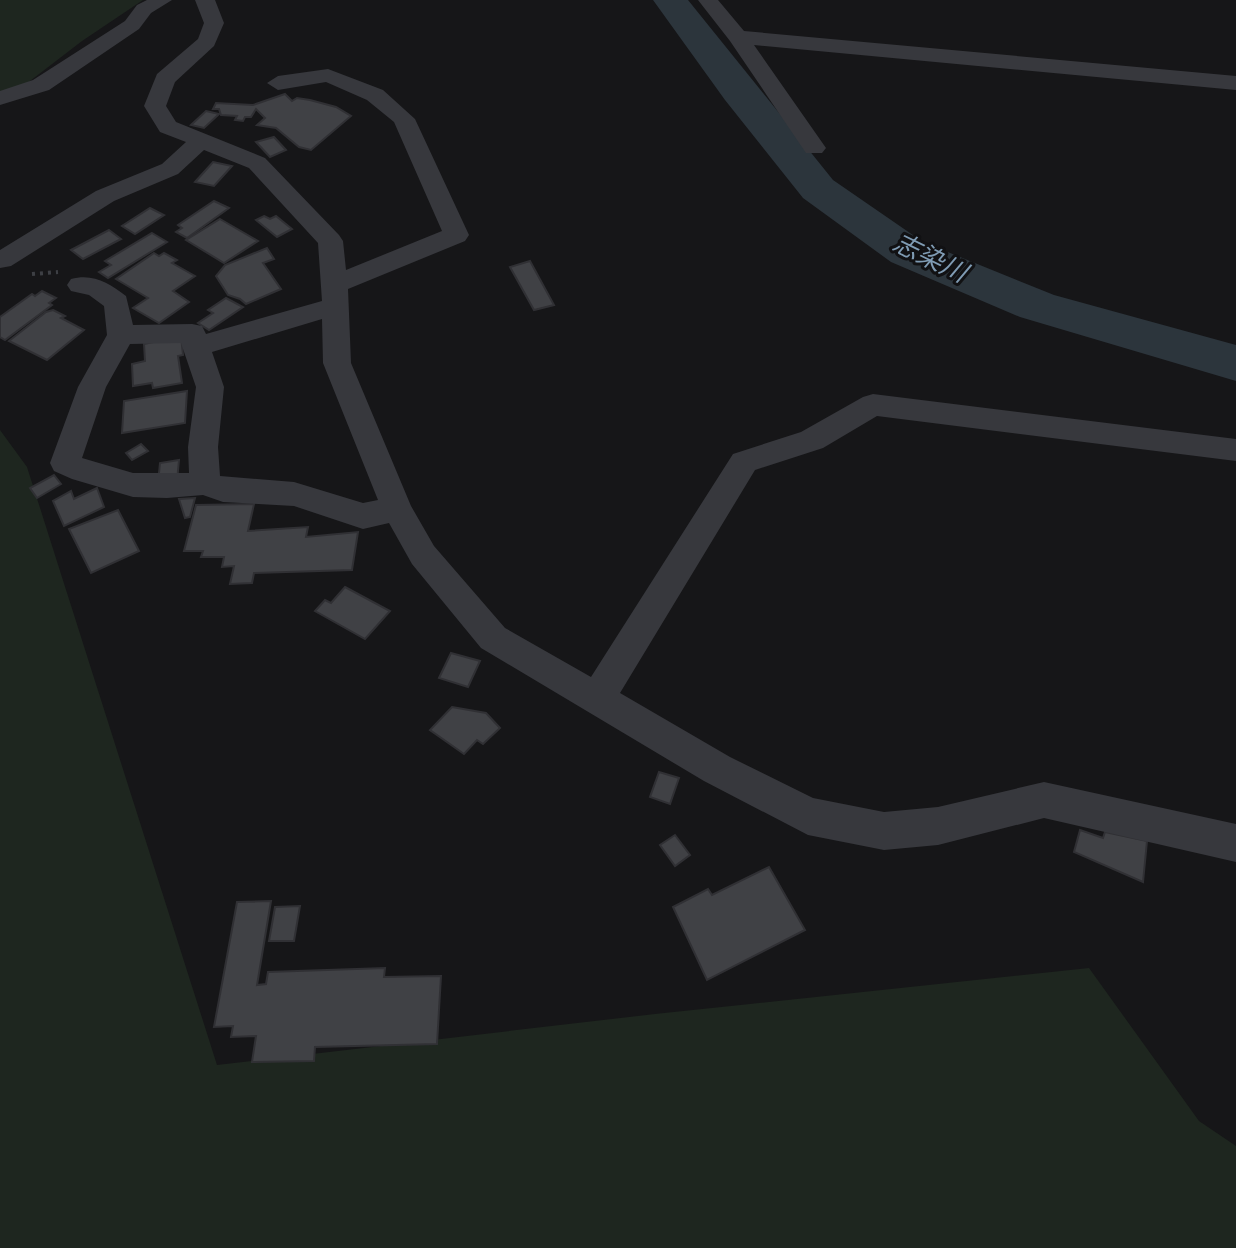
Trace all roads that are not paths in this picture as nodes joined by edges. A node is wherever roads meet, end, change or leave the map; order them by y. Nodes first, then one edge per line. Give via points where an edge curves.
1 (162, 0) edge
2 (205, 0) edge
3 (708, 0) edge
4 (738, 37) junction
5 (278, 83) dead end
6 (1236, 83) edge
7 (0, 98) edge
8 (203, 139) junction
9 (814, 148) dead end
10 (2, 260) edge
11 (80, 285) road end
12 (335, 296) junction
13 (121, 335) junction
14 (196, 347) junction
15 (1236, 450) edge
16 (205, 483) junction
17 (397, 509) junction
18 (597, 699) junction
19 (1236, 843) edge

1 - 7 street via 41,85
2 - 8 street via 214,23 207,42 165,79 155,106 168,127
3 - 4 street
4 - 6 street
4 - 9 street
5 - 12 street via 328,75 375,95 404,119 456,235
8 - 10 street via 170,169 105,196
8 - 12 street via 257,163 330,241
11 - 13 street via 96,287 117,302
12 - 14 street
12 - 17 street via 337,363
13 - 14 street via 192,333
13 - 16 street via 92,387 65,463 98,478 165,489
14 - 16 street via 210,387
15 - 18 street via 873,405 812,440 744,462
16 - 17 street via 223,490 294,494 363,516
17 - 18 street via 423,555 493,638
18 - 19 street via 808,816 884,831 938,826 1044,800

